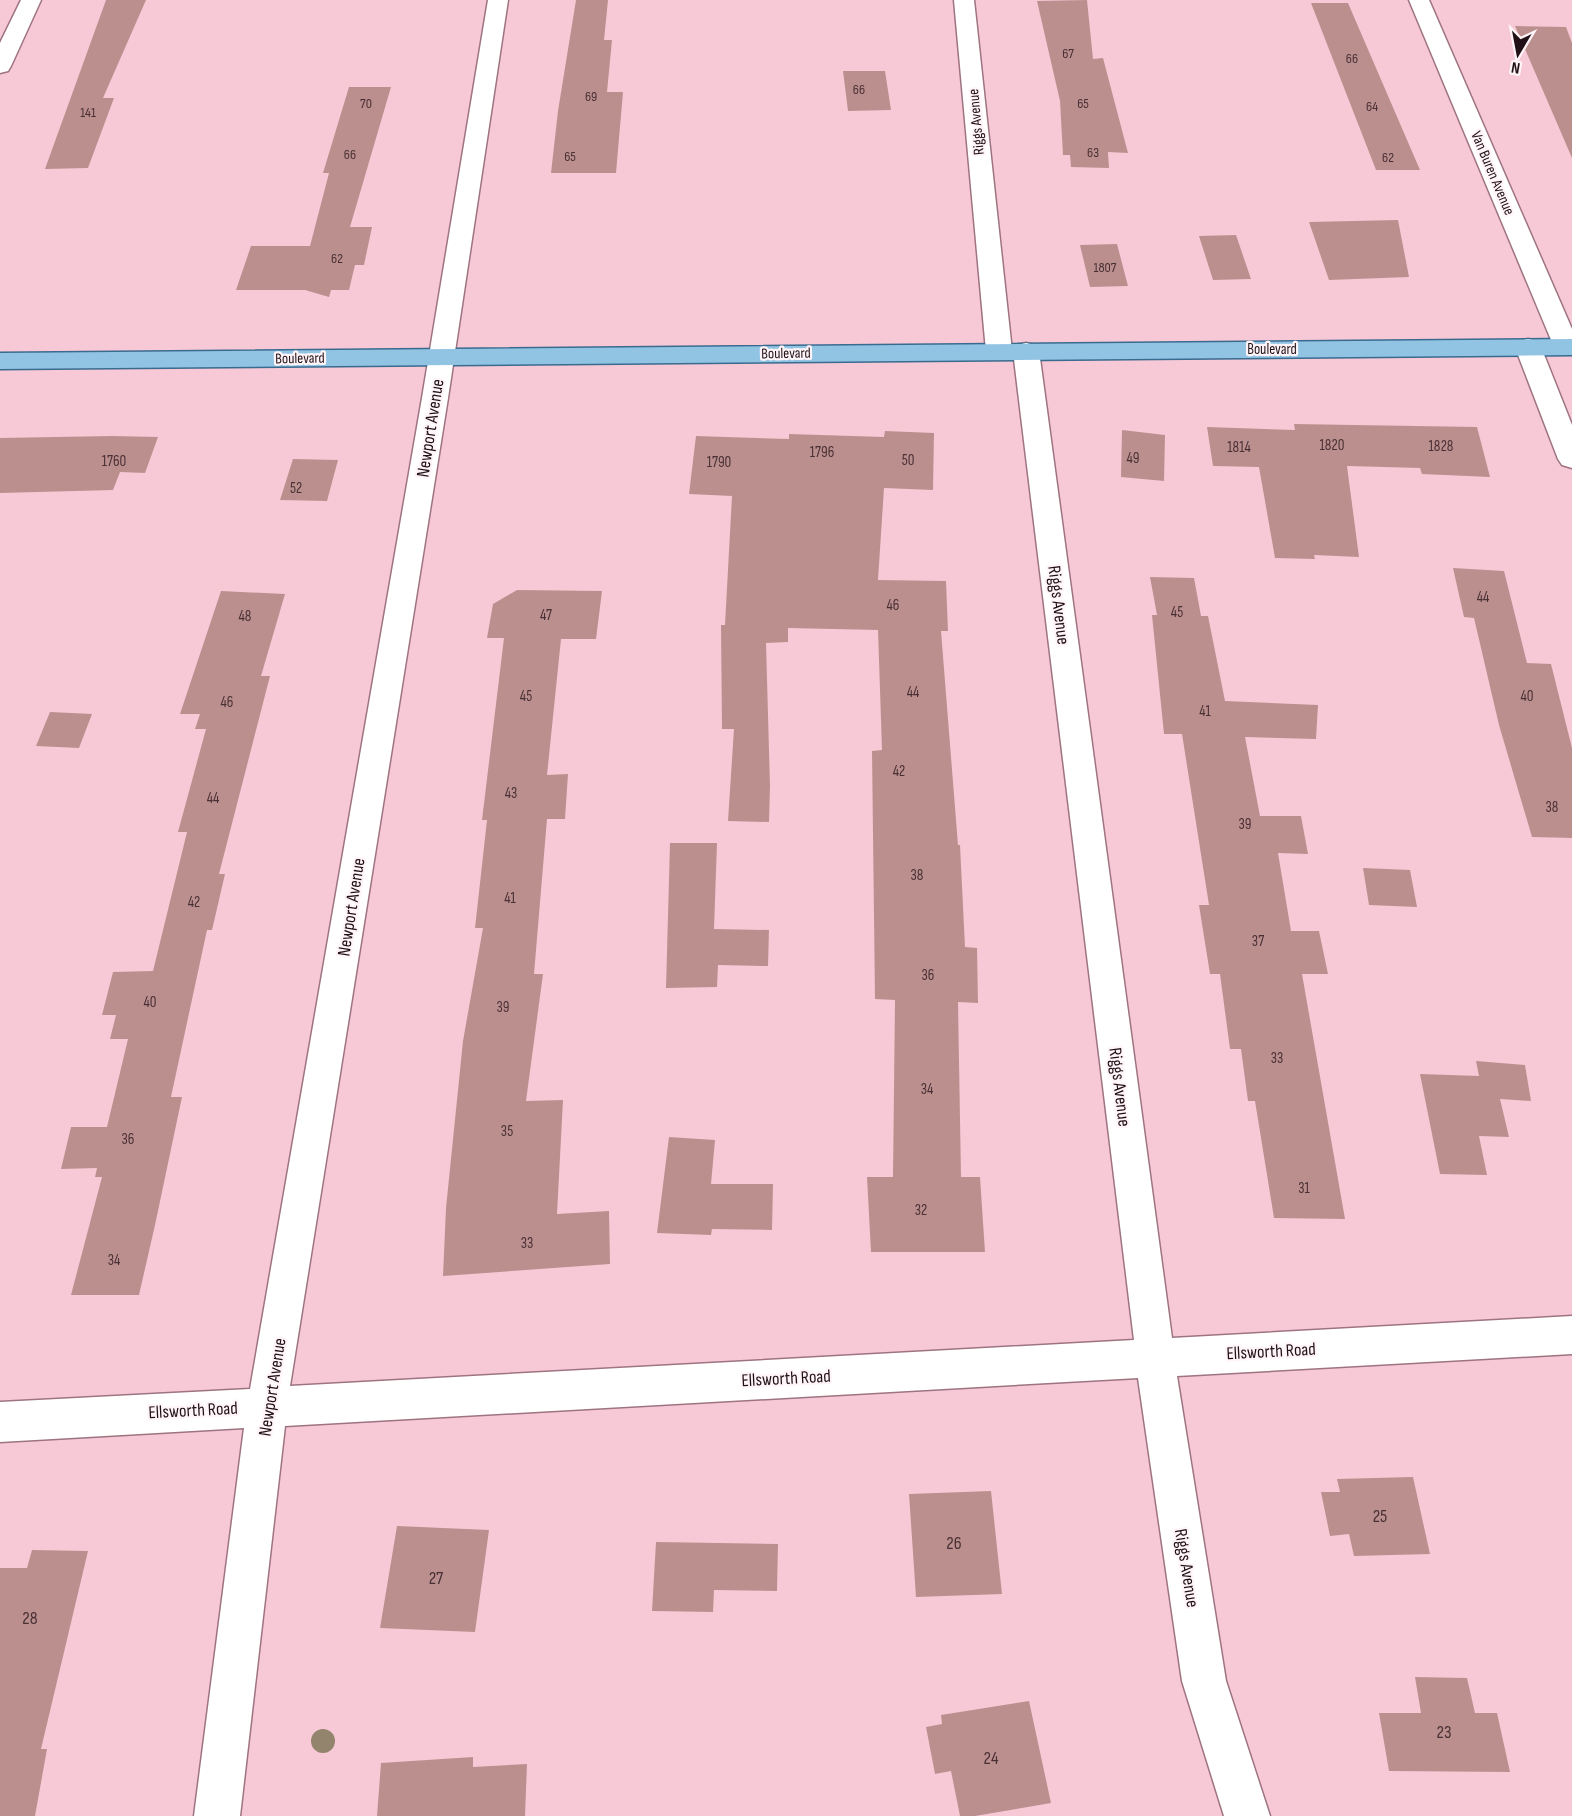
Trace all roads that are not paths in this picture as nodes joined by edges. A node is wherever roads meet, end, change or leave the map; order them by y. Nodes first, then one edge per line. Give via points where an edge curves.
1 (31, 0) edge
2 (498, 0) edge
3 (964, 0) edge
4 (1419, 0) edge
5 (0, 66) edge
6 (1528, 347) junction
7 (1570, 347) edge
8 (1012, 351) junction
9 (442, 357) junction
10 (0, 361) edge
11 (1572, 459) edge
12 (1572, 1335) edge
13 (1155, 1358) junction
14 (267, 1406) junction
15 (0, 1422) edge
16 (217, 1816) edge
17 (1247, 1816) edge

1 - 5 street
2 - 9 street, Newport Avenue
3 - 8 street, Riggs Avenue
4 - 7 street, Van Buren Avenue
6 - 7 main road, Boulevard
6 - 8 main road, Boulevard
6 - 11 street
8 - 9 main road, Boulevard
8 - 13 street, Riggs Avenue
9 - 10 main road, Boulevard
9 - 14 street, Newport Avenue
12 - 13 street, Ellsworth Road
13 - 14 street, Ellsworth Road
13 - 17 street, Riggs Avenue via 1204,1681
14 - 15 street, Ellsworth Road
14 - 16 street, Newport Avenue

